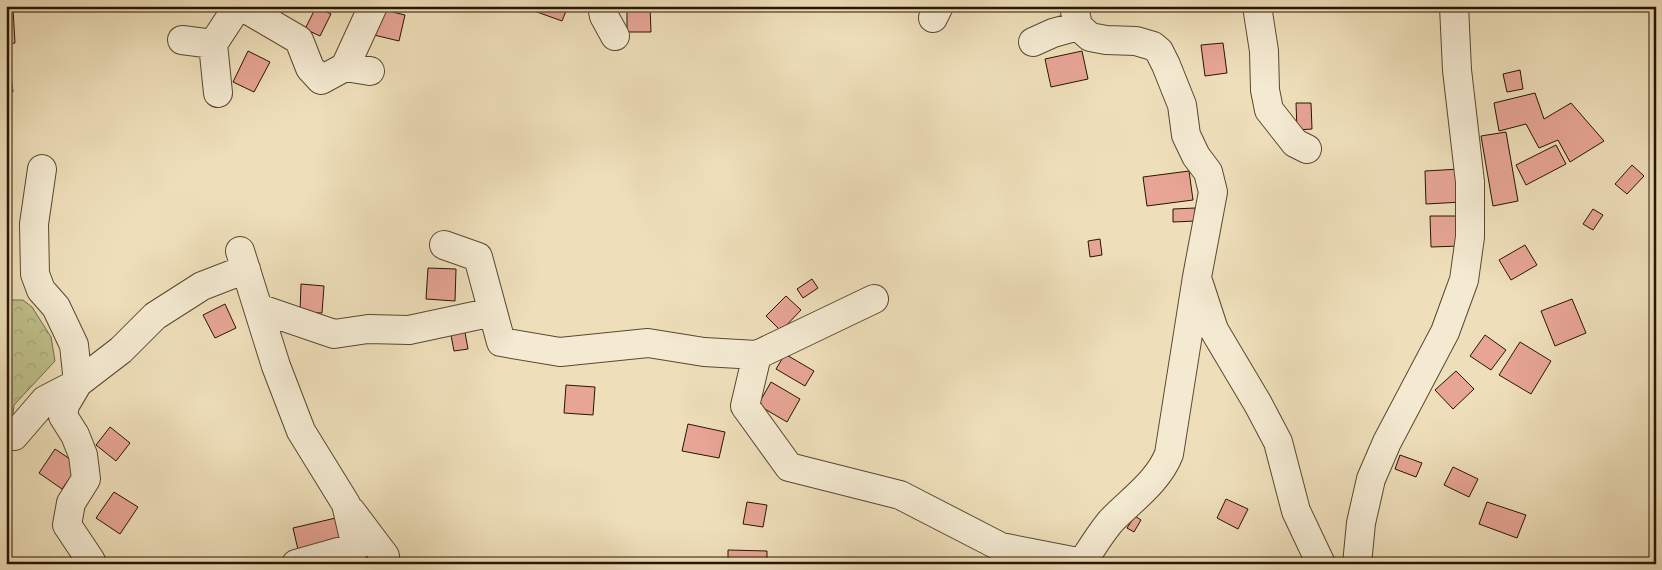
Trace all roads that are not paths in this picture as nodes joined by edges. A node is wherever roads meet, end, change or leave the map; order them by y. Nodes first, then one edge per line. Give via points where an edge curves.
1 (239, 6) edge
2 (373, 6) edge
3 (602, 6) edge
4 (1257, 6) edge
5 (1454, 6) edge
6 (1076, 16) edge
7 (615, 36) dead end
8 (182, 40) dead end
9 (1033, 42) dead end
10 (213, 44) junction
11 (218, 93) dead end
12 (1307, 149) dead end
13 (42, 169) dead end
14 (444, 245) dead end
15 (1197, 277) junction
16 (874, 299) dead end
17 (258, 308) junction
18 (493, 312) junction
19 (757, 355) junction
20 (78, 383) junction
21 (14, 436) dead end
22 (346, 504) junction
23 (385, 556) dead end
24 (91, 561) dead end
25 (1085, 563) edge
26 (296, 564) edge
27 (1321, 564) edge
28 (1357, 564) edge

1 - 2 street via 299,40 310,68 322,80 357,69
1 - 10 street
3 - 7 street
4 - 12 street via 1264,51 1264,90 1269,110 1296,143
5 - 28 street via 1456,70 1470,182 1470,236 1464,280 1445,332 1370,480
6 - 9 street via 1053,33
6 - 15 street via 1090,37 1136,41 1153,46 1166,65 1182,104 1186,135 1208,172 1213,192
8 - 10 street
10 - 11 street
13 - 20 street via 34,224 35,274 41,290 56,307 74,345
14 - 18 street via 478,257
15 - 25 street via 1167,460 1152,481 1110,522
15 - 27 street via 1214,330 1278,442 1296,511
16 - 19 street
17 - 18 street via 334,334 368,329 409,330
17 - 20 street via 243,260 155,316 121,350
17 - 22 street via 301,431
18 - 19 street via 501,342 560,352 648,343 704,352
19 - 25 street via 745,406 790,467 900,496 1002,547
20 - 21 street via 45,400
20 - 24 street via 65,405 63,416 83,455 86,479 71,503 67,525
22 - 23 street
22 - 26 street via 356,547

